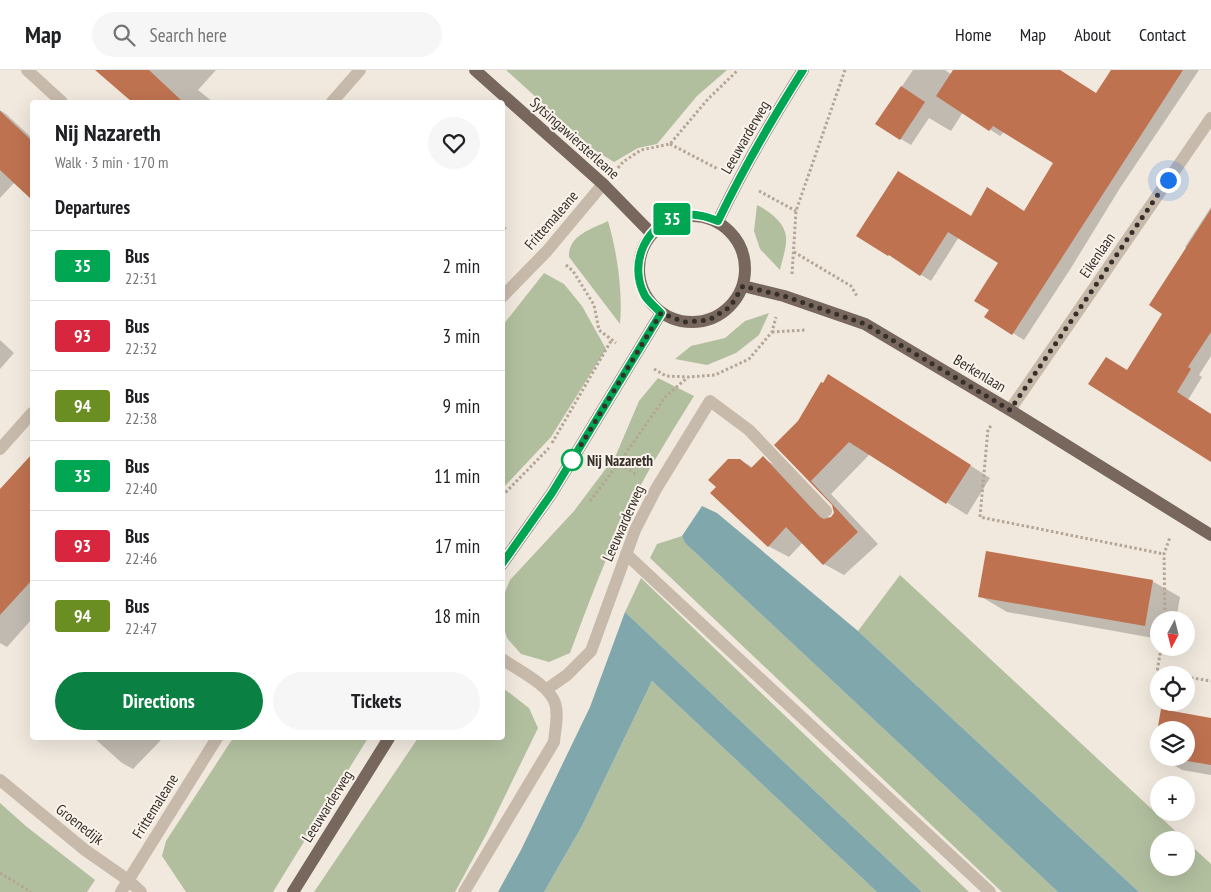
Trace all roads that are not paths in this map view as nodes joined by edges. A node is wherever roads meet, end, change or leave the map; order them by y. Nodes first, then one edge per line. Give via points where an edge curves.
1 (27, 70) edge
2 (360, 70) edge
3 (475, 70) edge
4 (803, 70) edge
5 (60, 100) edge
6 (334, 100) edge
7 (1211, 118) edge
8 (603, 184) junction
9 (718, 221) junction
10 (651, 233) junction
11 (743, 286) junction
12 (505, 294) edge
13 (661, 313) junction
14 (1010, 410) junction
15 (30, 415) edge
16 (0, 449) edge
17 (826, 511) dead end
18 (1211, 535) edge
19 (626, 554) junction
20 (505, 560) edge
21 (505, 661) edge
22 (548, 689) junction
23 (216, 740) edge
24 (388, 740) edge
25 (0, 780) edge
26 (128, 880) junction
27 (121, 892) edge
28 (141, 892) edge
29 (293, 892) edge
30 (464, 892) edge
31 (990, 892) edge

1 - 5 street
2 - 6 street
3 - 8 main road, Sytsingawiersterleane
4 - 9 main road, Leeuwarderweg via 768,125
7 - 14 street, Eikenlaan
8 - 10 main road, Sytsingawiersterleane
8 - 12 street, Frittemaleane via 547,251
9 - 10 main road via 685,215 666,221
9 - 11 main road via 738,241 746,263
10 - 13 main road via 640,253 638,276 646,297
11 - 13 main road via 730,307 709,320 684,322
11 - 14 main road, Berkenlaan via 784,296 865,324
13 - 20 main road via 552,493
14 - 18 main road, Berkenlaan
15 - 16 street
17 - 19 street, Leeuwarderweg via 748,430 710,401 656,489
19 - 22 street, Leeuwarderweg via 591,651
19 - 31 street
21 - 22 street
22 - 30 street via 556,704 554,742
23 - 26 street, Frittemaleane
24 - 29 main road, Leeuwarderweg
25 - 26 street, Groenedijk via 85,850
26 - 27 street, Frittemaleane
26 - 28 street, Groenedijk

